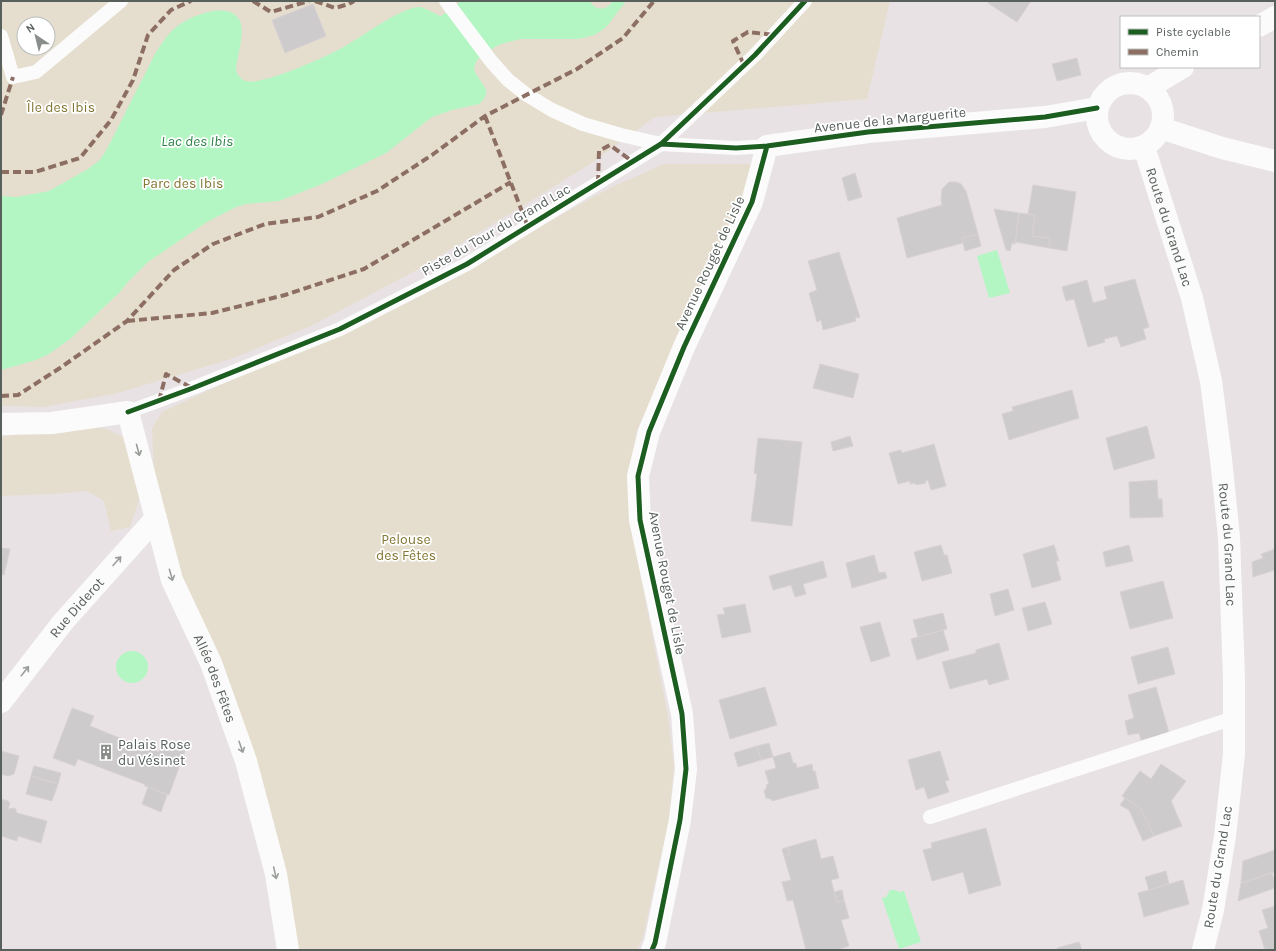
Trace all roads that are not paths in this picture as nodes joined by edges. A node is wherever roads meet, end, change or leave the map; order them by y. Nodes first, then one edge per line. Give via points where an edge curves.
1 (121, 1) edge
2 (805, 1) edge
3 (446, 2) edge
4 (1275, 17) edge
5 (1260, 25) edge
6 (1, 36) edge
7 (1181, 68) edge
8 (1148, 88) junction
9 (1097, 108) junction
10 (1161, 128) junction
11 (661, 144) junction
12 (767, 146) junction
13 (1144, 147) junction
14 (1275, 161) edge
15 (128, 412) junction
16 (1, 424) edge
17 (156, 518) junction
18 (1, 702) edge
19 (1234, 718) junction
20 (930, 817) dead end
21 (288, 950) edge
22 (652, 950) edge
23 (1203, 950) edge

1 - 6 lane via 36,72 13,77
2 - 11 lane, Piste du Tour du Grand Lac via 755,55
3 - 11 lane, Avenue de la Marguerite via 491,61 508,80 527,95 582,124
4 - 5 street
7 - 8 street
8 - 9 street via 1138,84 1118,85 1109,90
8 - 10 street via 1162,106 1164,117
9 - 12 street, Avenue de la Marguerite via 1045,117 868,132
9 - 13 street via 1100,132 1108,142 1119,148 1132,150
10 - 13 street via 1154,140
10 - 14 street via 1222,148
11 - 12 lane, Avenue de la Marguerite via 736,148
11 - 15 lane, Piste du Tour du Grand Lac via 467,264 347,325
12 - 22 street, Avenue Rouget de Lisle via 752,202 684,347 649,432 638,476 640,520 682,714 686,769 680,820
13 - 19 street, Route du Grand Lac via 1192,298 1212,381 1229,537
15 - 16 street, Piste du Tour du Grand Lac via 52,423
15 -> 17 street, Allée des Fêtes
18 -> 17 street, Rue Diderot via 63,622
17 -> 21 street, Allée des Fêtes via 172,580 212,663 246,761 276,874
19 - 20 lane
19 - 23 street, Route du Grand Lac via 1234,754 1226,836 1214,910

